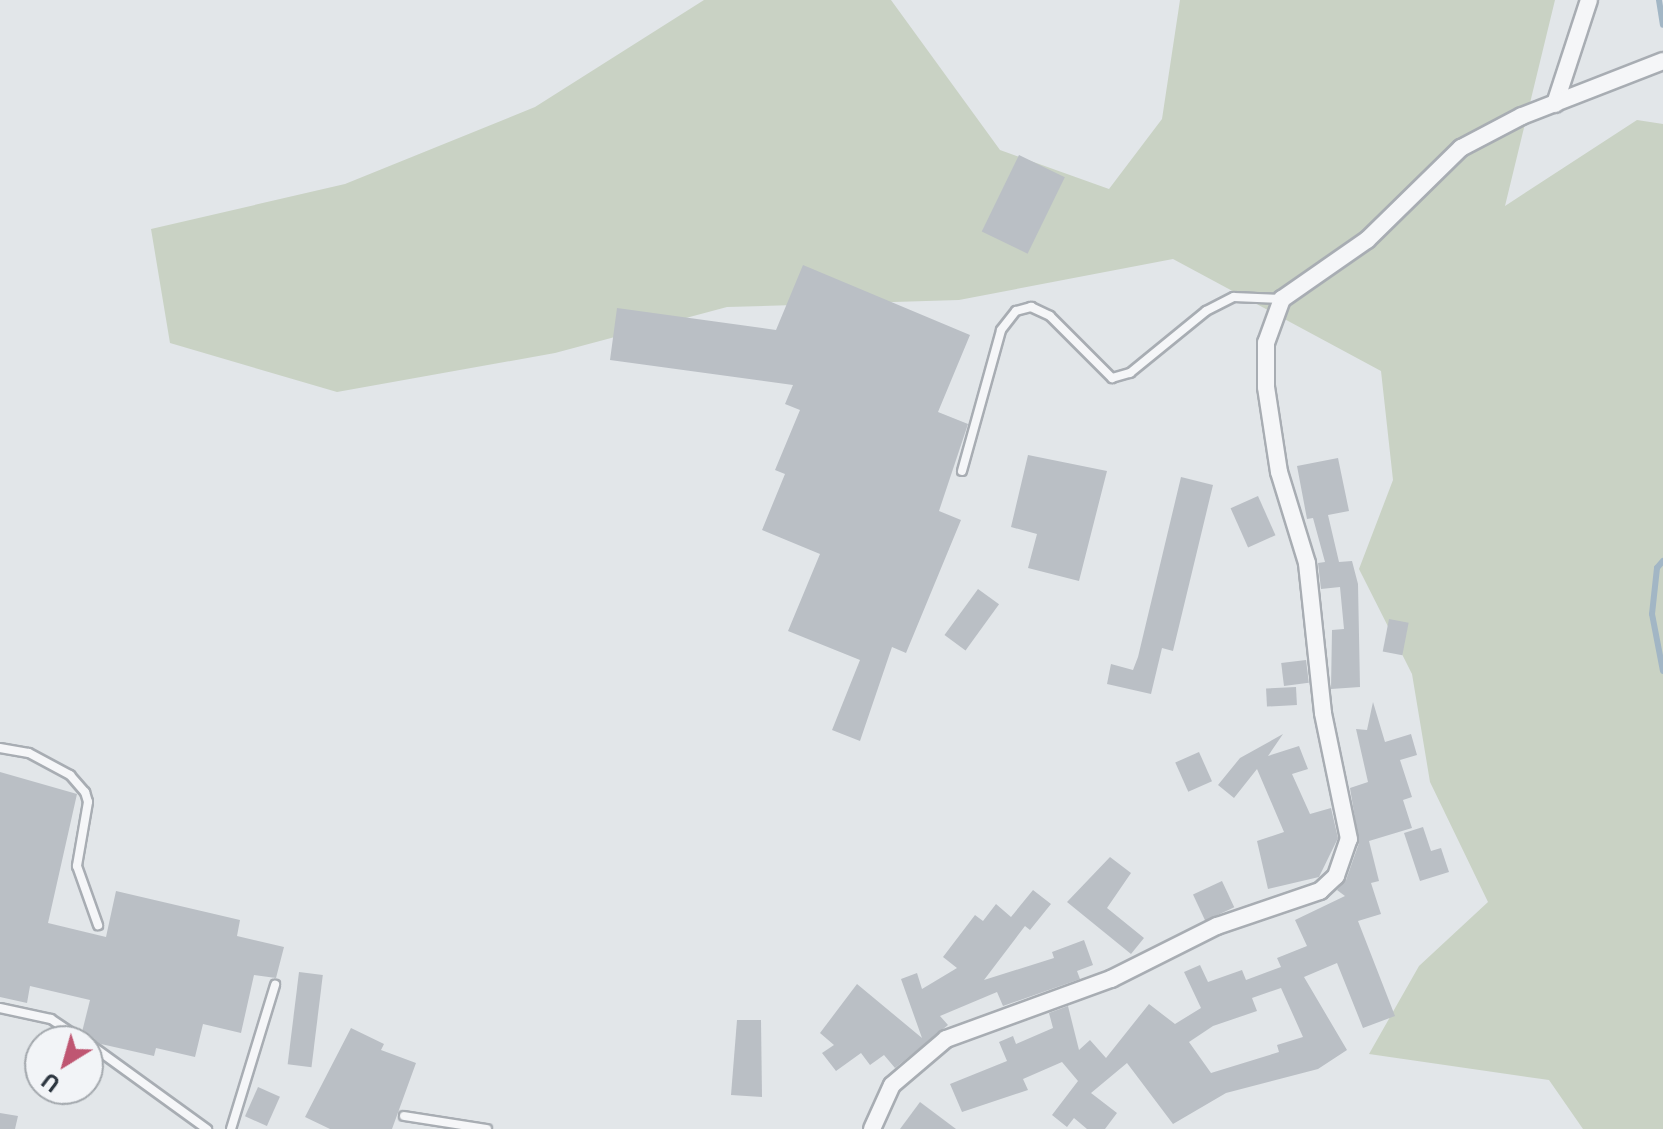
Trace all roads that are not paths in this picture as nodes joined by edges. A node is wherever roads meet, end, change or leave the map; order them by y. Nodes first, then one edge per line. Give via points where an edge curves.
1 (1589, 0) edge
2 (1663, 61) edge
3 (1555, 104) junction
4 (1282, 299) junction
5 (962, 471) dead end
6 (0, 748) edge
7 (98, 925) dead end
8 (275, 985) dead end
9 (0, 1008) edge
10 (60, 1025) edge
11 (104, 1055) edge
12 (404, 1116) dead end
13 (207, 1129) edge
14 (231, 1129) edge
15 (487, 1129) edge
16 (872, 1129) edge

1 - 3 street
2 - 3 street
3 - 4 street via 1461,148 1367,240
4 - 5 lane via 1234,297 1206,311 1130,373 1112,378 1050,316 1031,307 1016,311 1001,330
4 - 16 street via 1266,343 1266,387 1279,472 1307,563 1323,713 1349,839 1336,876 1320,891 1217,926 1111,979 946,1039 892,1085
6 - 7 lane via 29,753 70,775 85,792 77,866 85,902
8 - 14 lane
9 - 10 lane
11 - 13 lane
12 - 15 lane

